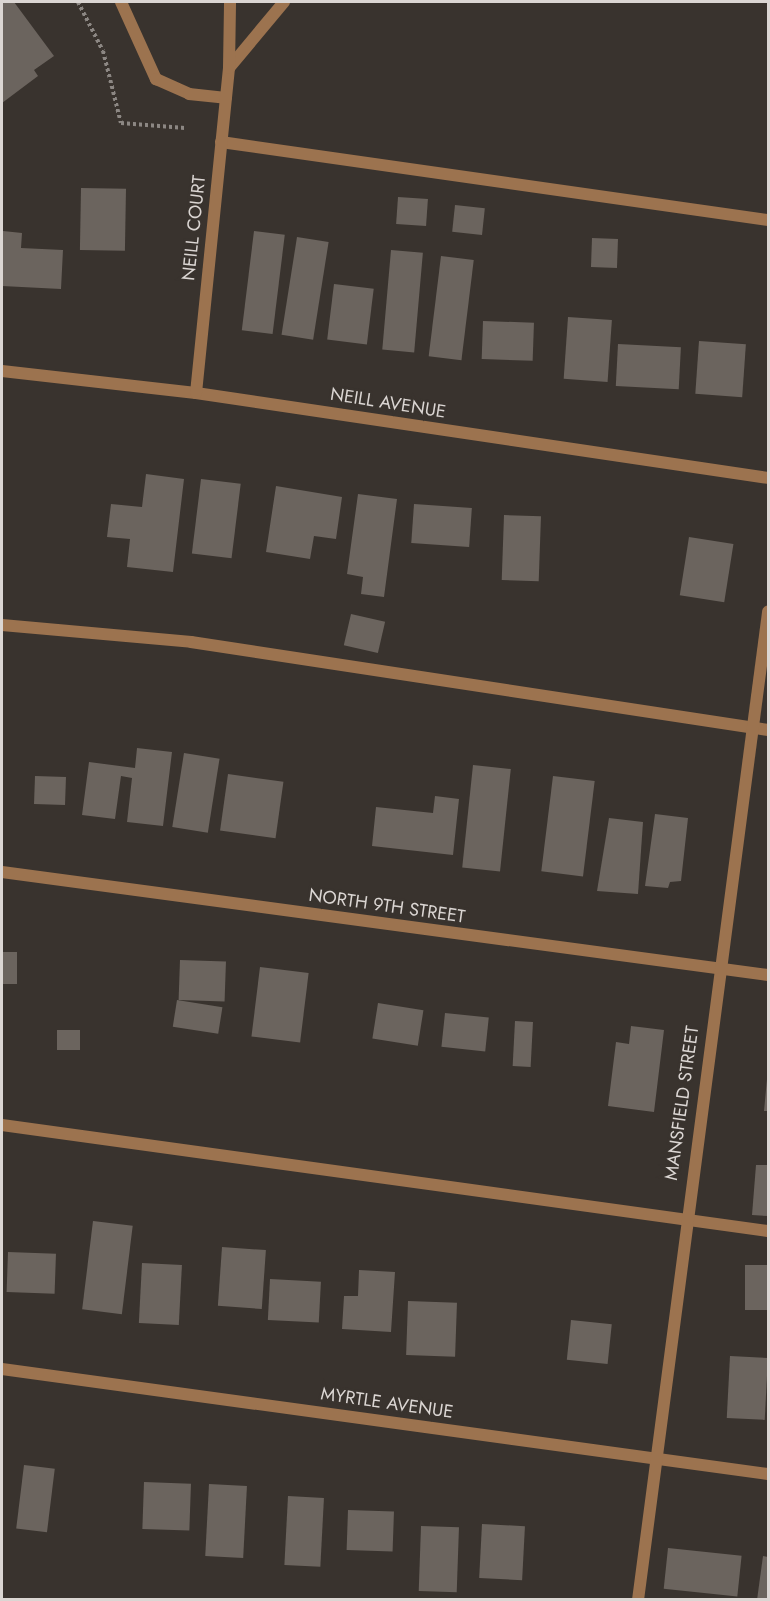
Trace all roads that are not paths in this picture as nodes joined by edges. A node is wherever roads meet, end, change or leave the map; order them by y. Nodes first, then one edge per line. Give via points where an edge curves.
1 (121, 2) edge
2 (230, 2) edge
3 (284, 2) edge
4 (229, 68) junction
5 (226, 98) junction
6 (221, 142) junction
7 (768, 220) edge
8 (2, 371) edge
9 (196, 393) junction
10 (768, 478) edge
11 (768, 612) edge
12 (2, 625) edge
13 (753, 729) junction
14 (768, 730) edge
15 (2, 872) edge
16 (719, 968) junction
17 (768, 975) edge
18 (2, 1125) edge
19 (684, 1220) junction
20 (768, 1231) edge
21 (2, 1369) edge
22 (653, 1458) junction
23 (768, 1474) edge
24 (638, 1599) edge

1 - 5 street via 156,79 189,94
2 - 4 street, NEILL COURT
3 - 4 street
4 - 5 street, NEILL COURT
5 - 6 street, NEILL COURT
6 - 7 street
6 - 9 street, NEILL COURT
8 - 9 street, NEILL AVENUE
9 - 10 street, NEILL AVENUE
11 - 13 street, MANSFIELD STREET
12 - 13 street via 191,642
13 - 14 street
13 - 16 street, MANSFIELD STREET
15 - 16 street, NORTH 9TH STREET
16 - 17 street, NORTH 9TH STREET
16 - 19 street, MANSFIELD STREET
18 - 19 street
19 - 20 street
19 - 22 street, MANSFIELD STREET
21 - 22 street, MYRTLE AVENUE
22 - 23 street, MYRTLE AVENUE
22 - 24 street, MANSFIELD STREET

